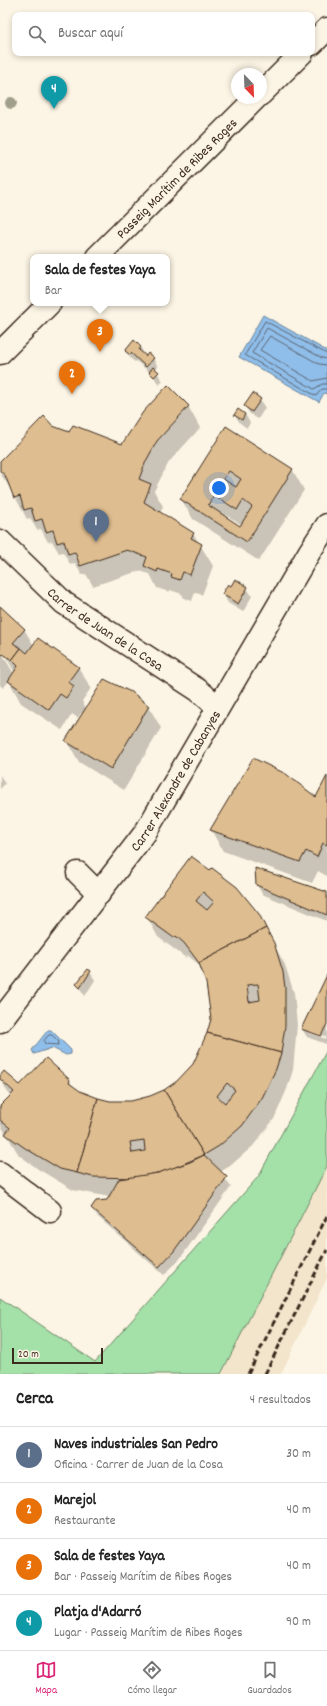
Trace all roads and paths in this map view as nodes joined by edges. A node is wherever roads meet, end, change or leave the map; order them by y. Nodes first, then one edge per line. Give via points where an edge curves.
1 (327, 29) edge
2 (315, 41) edge
3 (299, 56) edge
4 (267, 88) edge
5 (250, 104) edge
6 (100, 254) edge
7 (47, 306) edge
8 (0, 353) edge
9 (327, 525) edge
10 (0, 542) edge
11 (218, 707) junction
12 (78, 873) dead end
13 (99, 894) junction
14 (0, 1021) edge
15 (0, 1173) edge
16 (50, 1211) dead end

1 - 2 street
3 - 4 street
5 - 6 street, Passeig Marítim de Ribes Roges
7 - 8 street
9 - 11 street, Carrer Alexandre de Cabanyes
10 - 11 street, Carrer de Juan de la Cosa via 64,603 198,690
11 - 13 street, Carrer Alexandre de Cabanyes via 145,833
12 - 13 street
13 - 14 street, Carrer Alexandre de Cabanyes
15 - 16 street

